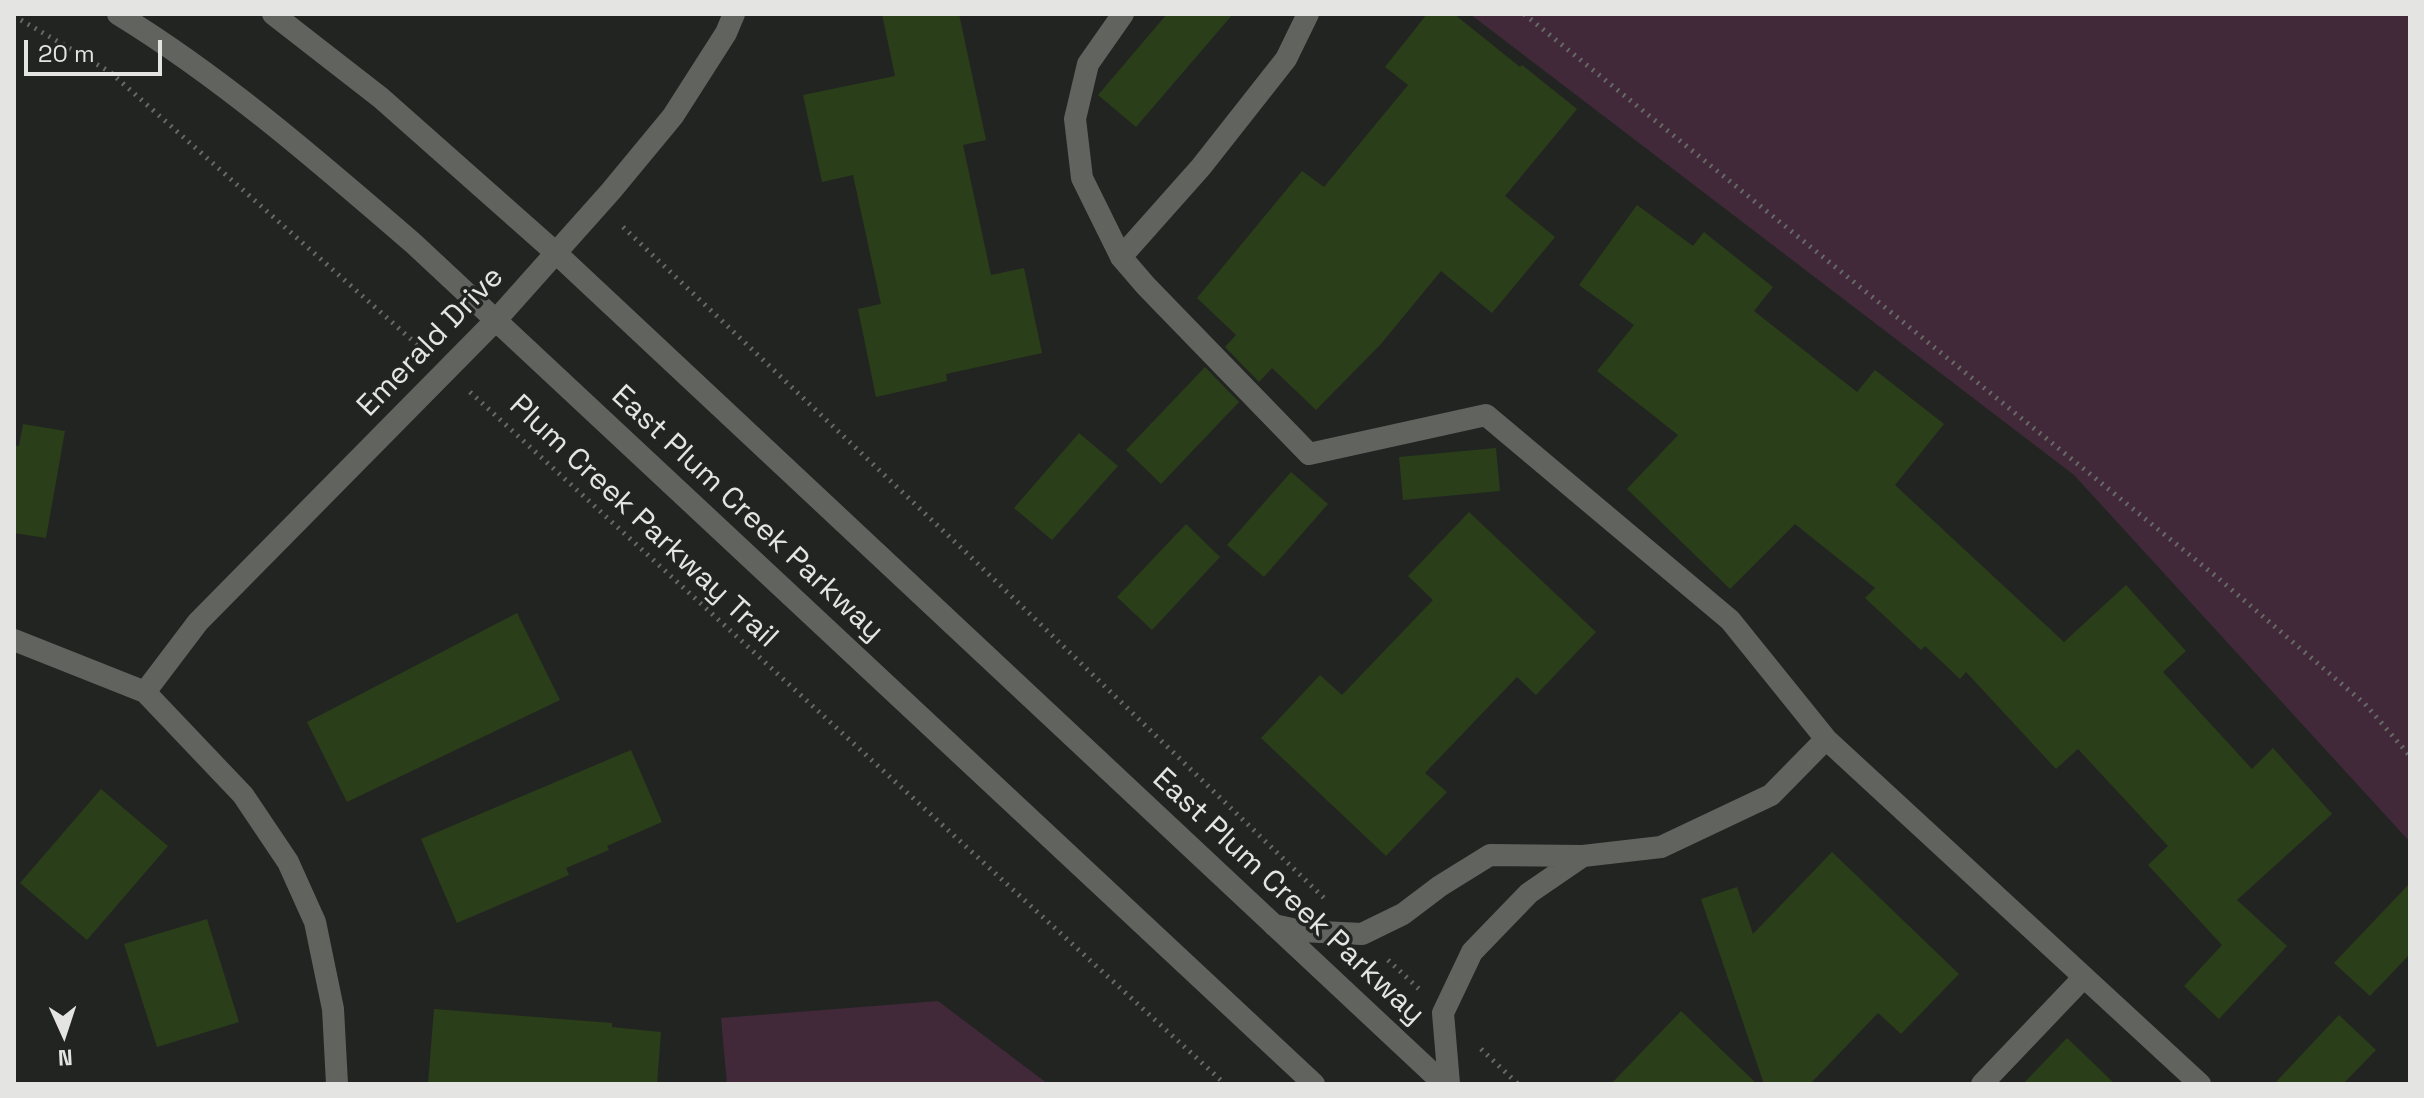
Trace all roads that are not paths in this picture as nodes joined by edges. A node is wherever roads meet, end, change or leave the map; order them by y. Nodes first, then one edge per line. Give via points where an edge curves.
1 (118, 14) edge
2 (273, 14) edge
3 (734, 14) edge
4 (1123, 14) edge
5 (1308, 14) edge
6 (556, 253) junction
7 (1121, 257) junction
8 (496, 320) junction
9 (14, 640) edge
10 (145, 692) junction
11 (1826, 739) junction
12 (1583, 856) junction
13 (1274, 925) junction
14 (2084, 977) junction
15 (337, 1084) edge
16 (1314, 1084) edge
17 (1446, 1084) edge
18 (1982, 1084) edge
19 (2200, 1084) edge

1 - 8 main road, East Plum Creek Parkway via 325,167
2 - 6 main road, East Plum Creek Parkway via 381,98
3 - 6 main road, Emerald Drive via 673,116
4 - 7 main road via 1088,64 1075,119 1082,178
5 - 7 main road via 1286,59
6 - 8 main road, Emerald Drive
6 - 13 main road, East Plum Creek Parkway
7 - 11 main road via 1309,454 1486,415 1730,620
8 - 10 main road, Emerald Drive via 198,622
8 - 16 main road, East Plum Creek Parkway
9 - 10 main road
10 - 15 main road via 243,795 288,862 315,922 333,1009
11 - 12 main road via 1771,795 1661,847
11 - 14 main road
12 - 13 main road via 1490,855 1403,914 1362,934
12 - 17 main road via 1529,893 1472,952 1443,1013
13 - 17 main road, East Plum Creek Parkway
14 - 18 main road
14 - 19 main road

